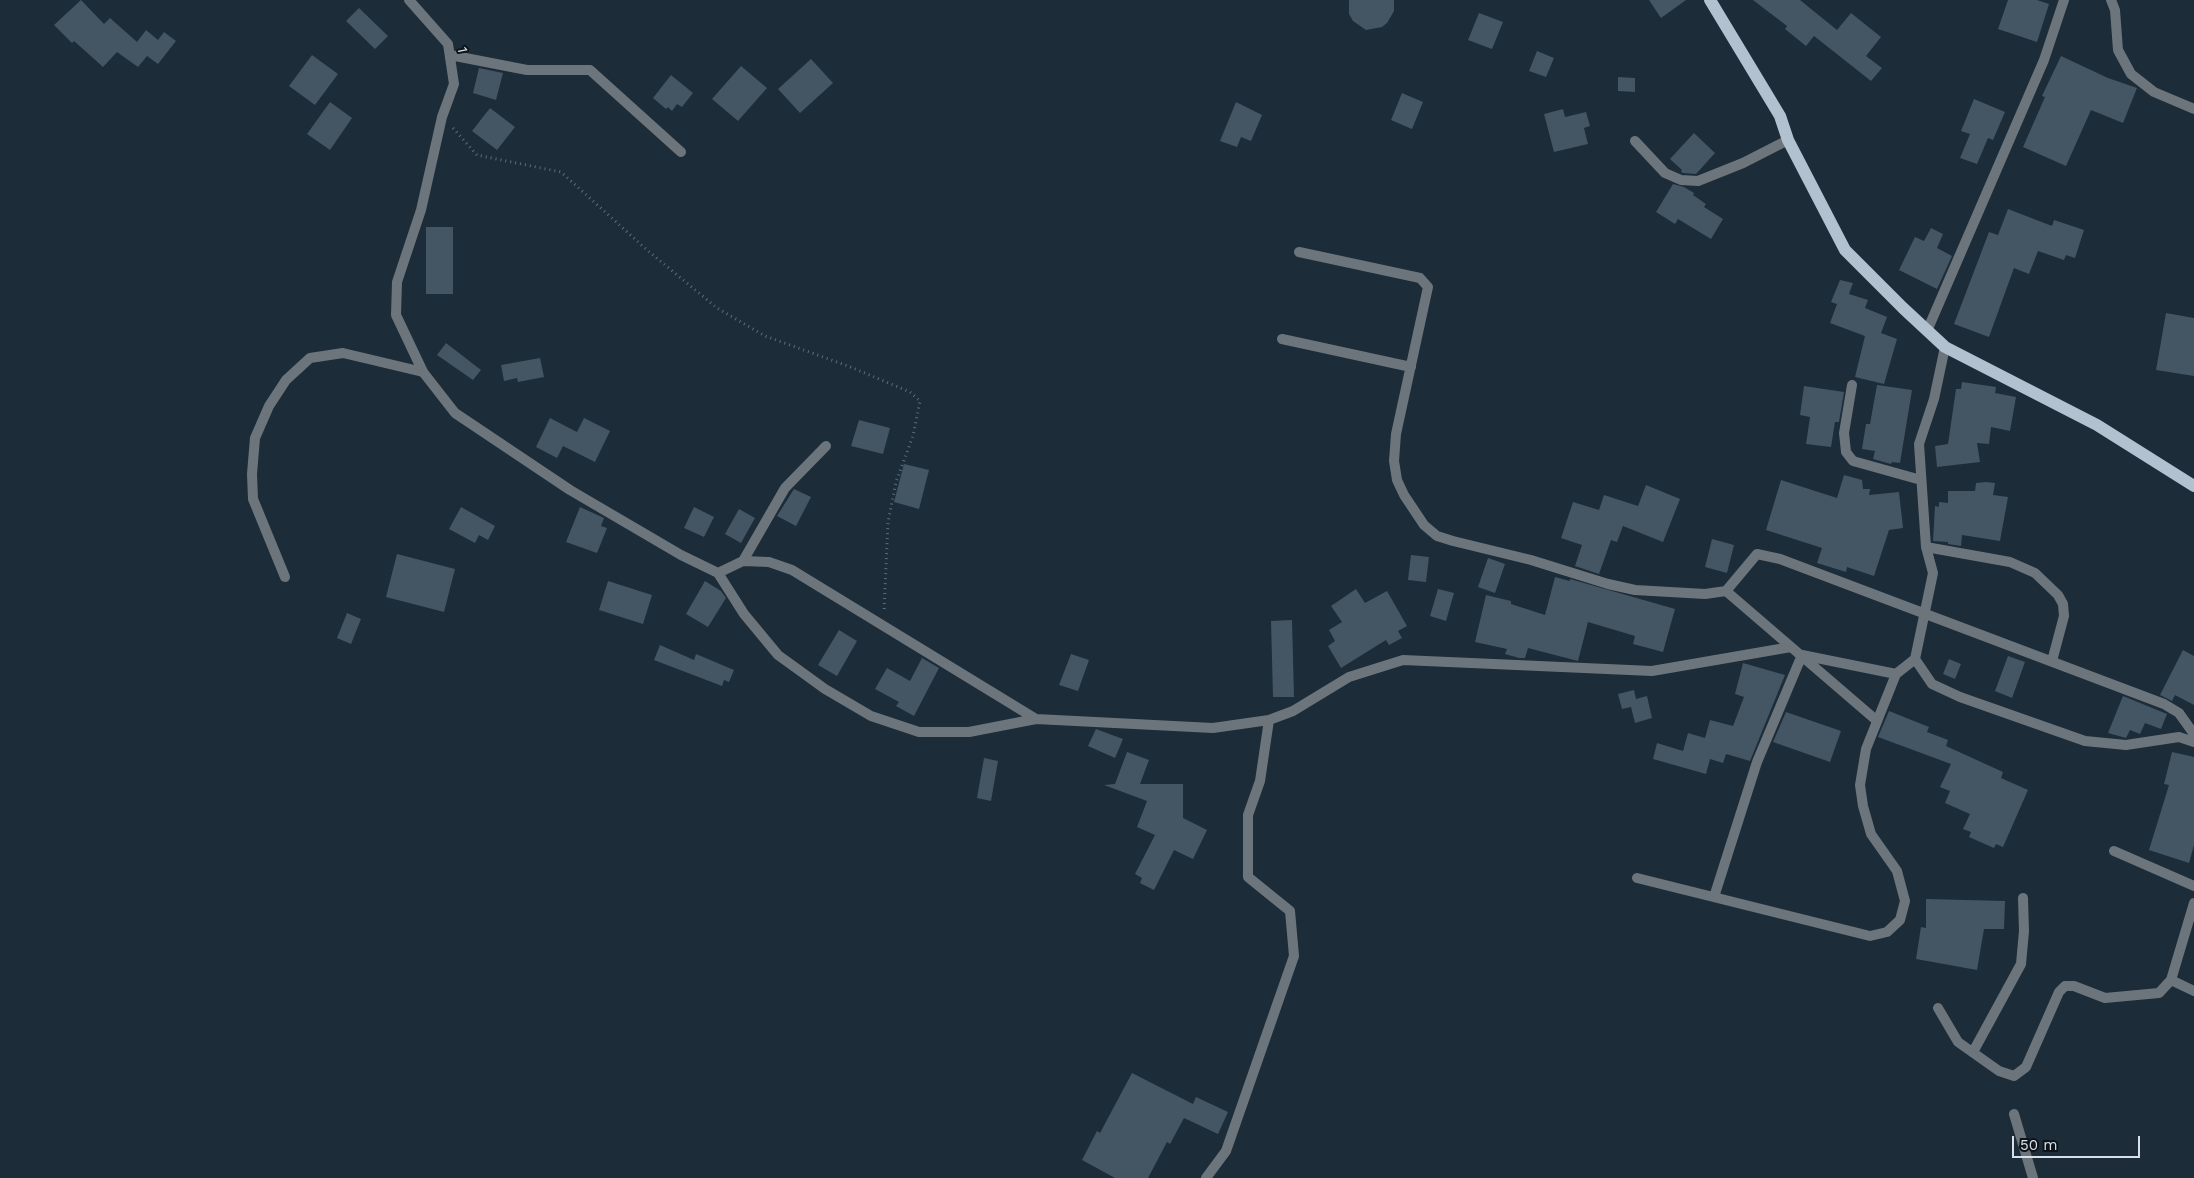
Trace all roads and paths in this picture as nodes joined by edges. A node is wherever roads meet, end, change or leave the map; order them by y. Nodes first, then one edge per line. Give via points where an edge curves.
1 (409, 0) edge
2 (1710, 0) edge
3 (2064, 0) edge
4 (2111, 0) edge
5 (450, 55) junction
6 (2194, 109) edge
7 (442, 116) junction
8 (1788, 140) junction
9 (1635, 141) dead end
10 (681, 152) dead end
11 (1299, 252) dead end
12 (1927, 330) junction
13 (1282, 340) dead end
14 (1945, 347) junction
15 (1411, 367) junction
16 (424, 372) junction
17 (1852, 385) dead end
18 (826, 446) dead end
19 (1921, 480) junction
20 (2194, 486) edge
21 (1926, 547) junction
22 (743, 561) junction
23 (718, 573) junction
24 (285, 578) dead end
25 (1726, 590) junction
26 (1926, 613) junction
27 (884, 626) junction
28 (1791, 647) junction
29 (1802, 655) junction
30 (1914, 659) junction
31 (2052, 661) junction
32 (1896, 674) junction
33 (1036, 719) junction
34 (1269, 720) junction
35 (1876, 720) junction
36 (2194, 734) edge
37 (2194, 742) edge
38 (2114, 851) dead end
39 (1637, 878) dead end
40 (2194, 886) edge
41 (1714, 898) junction
42 (2023, 898) dead end
43 (2194, 903) edge
44 (2171, 980) junction
45 (2194, 991) edge
46 (1938, 1008) dead end
47 (1972, 1052) junction
48 (2014, 1114) dead end
49 (1206, 1178) edge
50 (2033, 1178) edge

1 - 5 street, 1 via 448,44
2 - 8 main road via 1780,116
3 - 12 street via 2044,60
4 - 6 street via 2115,10 2118,50 2131,74 2154,92
5 - 7 street, 1 via 454,84
5 - 10 street via 527,70 590,70
7 - 16 street, 1 via 421,210 397,282 396,315
7 - 27 path via 477,155 561,172 717,308 765,336 848,366 910,392 920,401 888,522
8 - 9 street via 1698,181 1681,180 1665,173
8 - 12 main road via 1845,250
11 - 15 street via 1420,278 1428,287
12 - 14 main road
13 - 15 street
14 - 19 street via 1920,444
14 - 20 main road via 2097,425
15 - 25 street via 1396,434 1394,461 1404,496 1424,525 1437,536 1635,590 1705,594
16 - 23 street, 1 via 455,413 570,490
16 - 24 street via 343,353 310,358 286,380 269,406 255,438 252,474 253,499
17 - 19 street via 1844,433 1846,452 1853,462
18 - 22 street via 786,488
19 - 21 street
21 - 26 street via 1933,573
21 - 31 street via 2010,562 2035,573 2063,604 2064,616
22 - 23 street
22 - 27 street via 769,562 792,570
23 - 33 street via 744,614 778,655 871,716 919,732 969,732
25 - 26 street via 1758,554 1780,559
25 - 28 street
26 - 30 street
26 - 31 street
27 - 33 street
28 - 29 street
28 - 34 street via 1652,671 1403,660 1348,678 1293,711
29 - 32 street
29 - 35 street
29 - 41 street via 1757,762
30 - 32 street
30 - 37 street via 1932,684 2085,741 2126,745 2179,737
31 - 36 street via 2164,704 2179,713
32 - 35 street
33 - 34 street via 1213,728
34 - 49 street via 1260,781 1248,815 1248,877 1290,911 1294,956 1226,1151
35 - 41 street via 1866,749 1860,785 1862,806 1871,834 1897,871 1905,901 1900,920 1887,932 1870,936
38 - 40 street
39 - 41 street
42 - 47 street via 2021,964
43 - 44 street
44 - 45 street
44 - 47 street via 2159,993 2106,998 2074,986 2065,986 2059,992 2026,1067 2014,1076 1999,1072
46 - 47 street via 1958,1042
48 - 50 street

